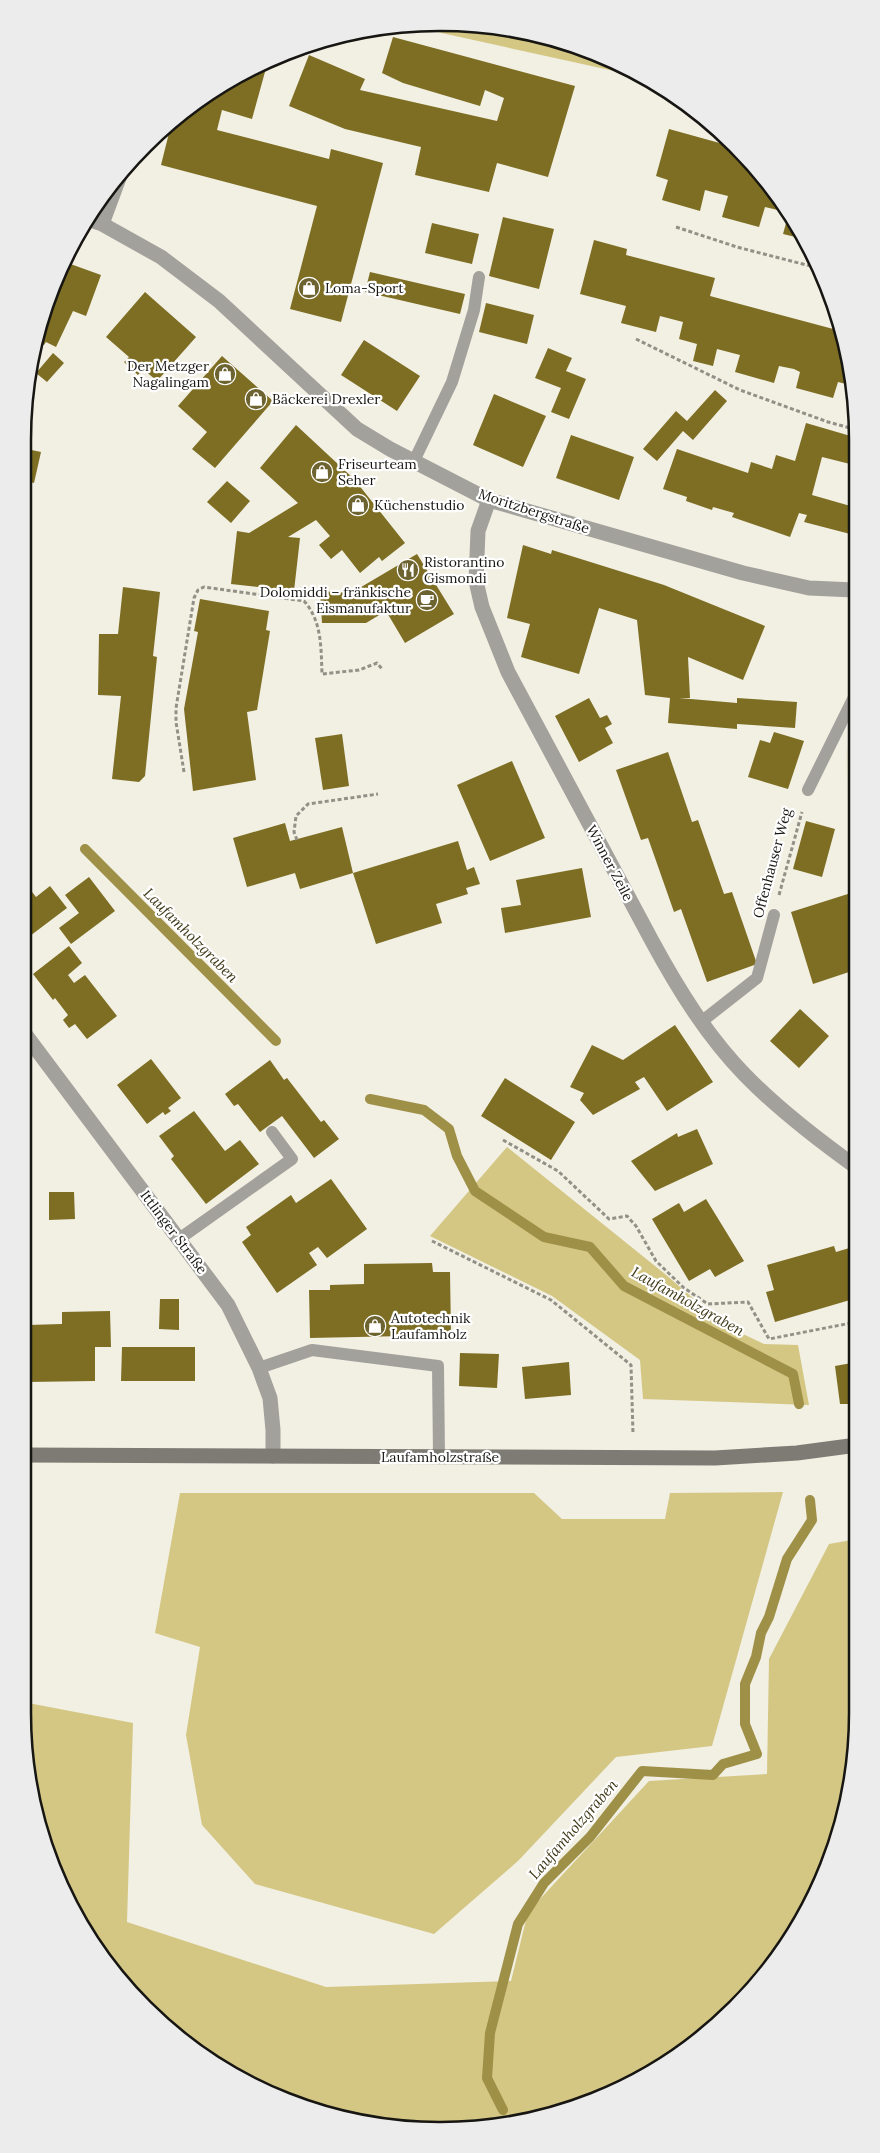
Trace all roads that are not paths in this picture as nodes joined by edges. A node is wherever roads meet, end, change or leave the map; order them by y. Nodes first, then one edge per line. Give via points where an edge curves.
1 (95, 221) edge
2 (479, 277) dead end
3 (414, 461) junction
4 (489, 500) junction
5 (849, 590) edge
6 (849, 707) edge
7 (808, 790) road end
8 (774, 915) road end
9 (701, 1022) junction
10 (31, 1042) edge
11 (272, 1132) dead end
12 (849, 1162) edge
13 (179, 1238) junction
14 (259, 1368) junction
15 (849, 1446) edge
16 (31, 1455) edge
17 (273, 1456) junction
18 (439, 1457) junction

1 - 3 street, Moritzbergstraße via 161,257 219,301 358,429
2 - 3 lane via 474,310 452,382
3 - 4 street, Moritzbergstraße
4 - 5 street, Moritzbergstraße via 744,573 808,588
4 - 9 street, Winner Zeile via 478,531 476,581 482,607 508,672 674,982
6 - 7 lane
8 - 9 lane, Offenhauser Weg via 757,978
9 - 12 street, Winner Zeile via 744,1074 780,1109
10 - 13 street, Ittlinger Straße
11 - 13 lane via 292,1159
13 - 14 street, Ittlinger Straße via 228,1305
14 - 17 street, Ittlinger Straße via 270,1398
14 - 18 lane via 312,1350 438,1366
15 - 18 main road, Laufamholzstraße via 758,1456
16 - 17 main road, Laufamholzstraße
17 - 18 main road, Laufamholzstraße

